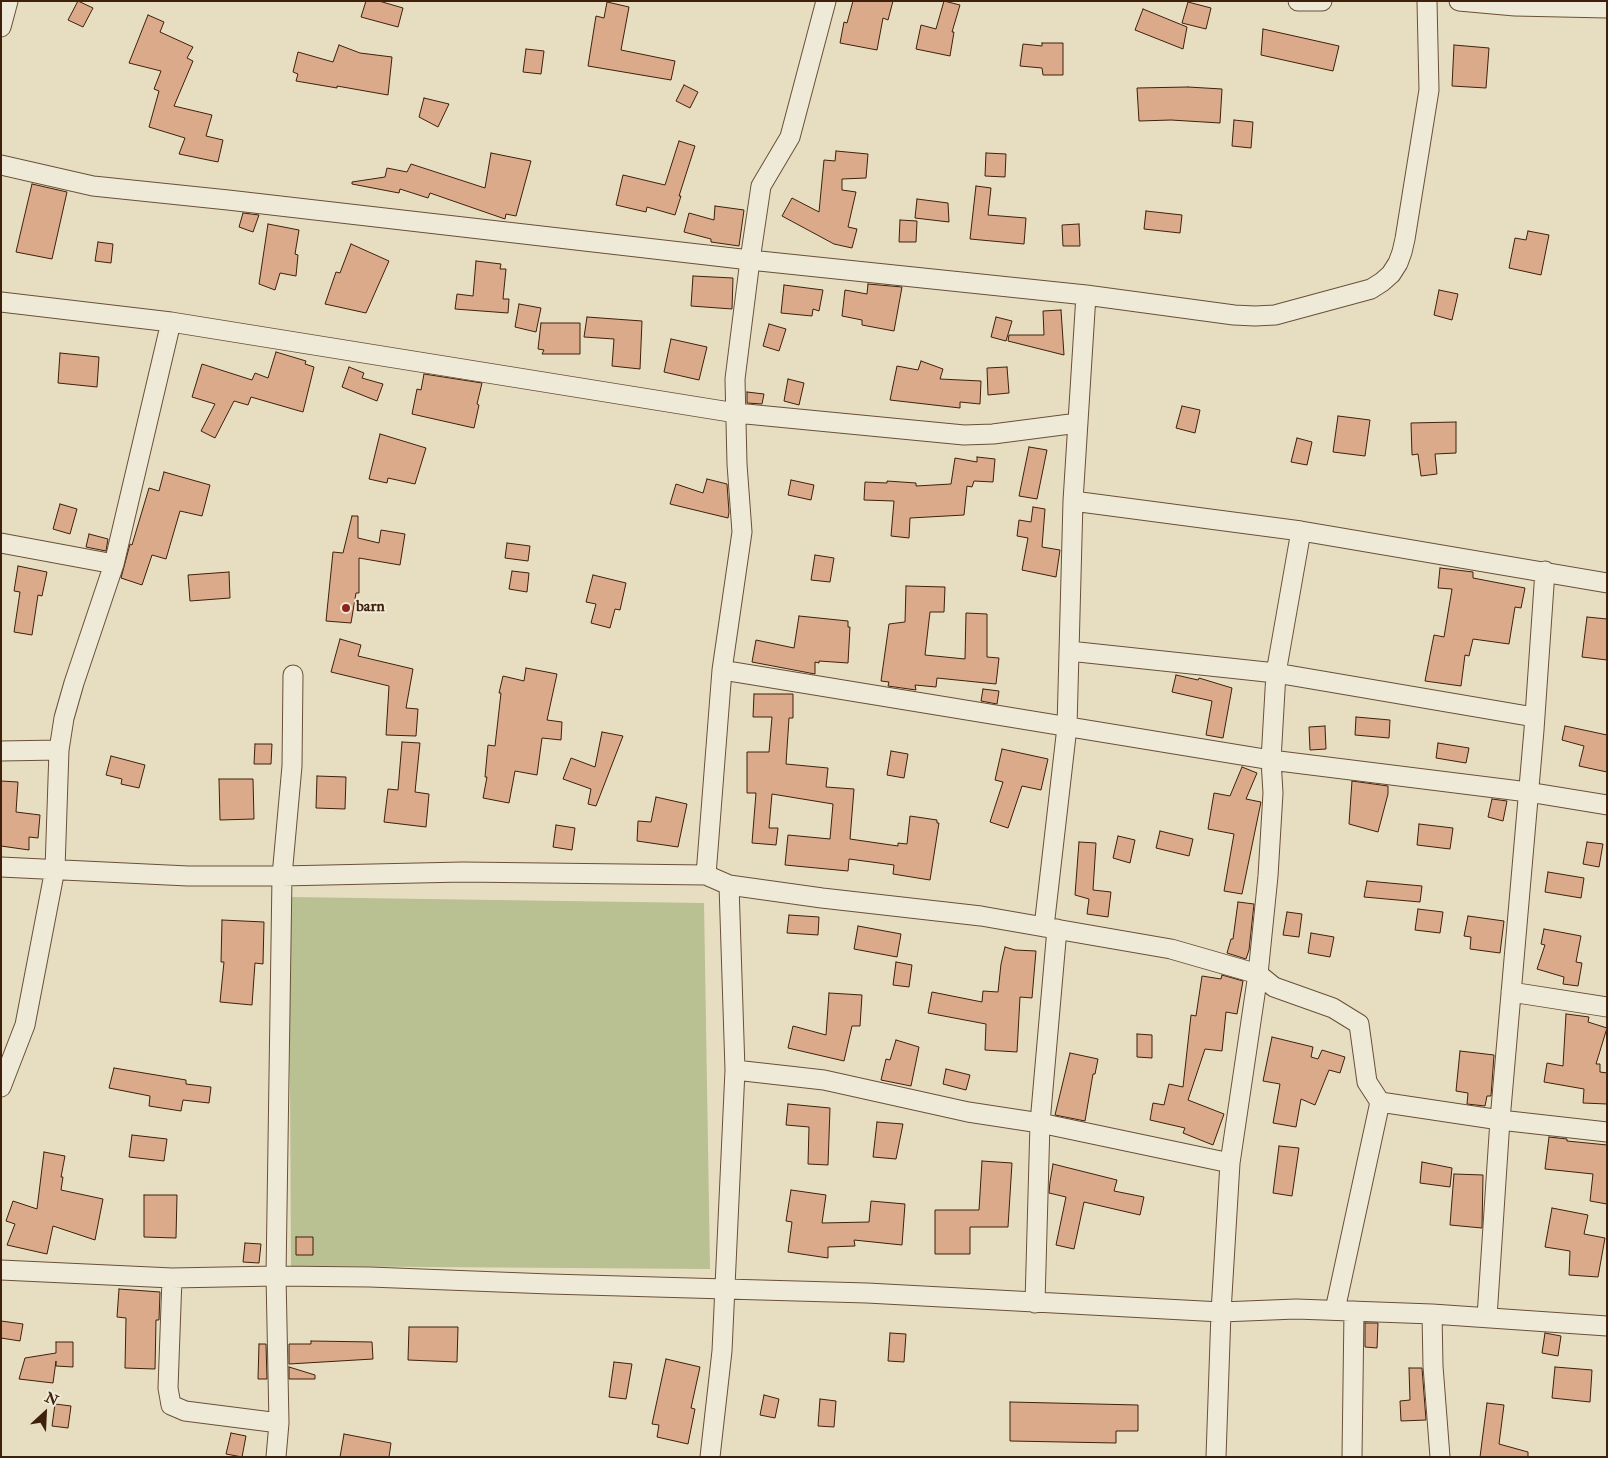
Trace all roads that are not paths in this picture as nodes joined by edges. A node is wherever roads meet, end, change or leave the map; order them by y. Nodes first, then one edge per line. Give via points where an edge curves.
1 (8, 1) edge
2 (826, 1) edge
3 (1298, 1) edge
4 (1322, 1) edge
5 (1427, 1) edge
6 (1459, 1) edge
7 (1607, 8) edge
8 (1, 27) edge
9 (1, 165) edge
10 (750, 260) junction
11 (1086, 295) junction
12 (1, 302) edge
13 (171, 322) junction
14 (736, 413) junction
15 (1078, 423) junction
16 (1073, 501) junction
17 (1301, 531) junction
18 (1, 543) edge
19 (114, 564) junction
20 (1545, 571) junction
21 (1607, 583) edge
22 (1069, 651) junction
23 (722, 670) junction
24 (1276, 673) junction
25 (293, 674) dead end
26 (1534, 717) junction
27 (1067, 727) junction
28 (60, 750) junction
29 (1, 751) edge
30 (1271, 760) junction
31 (1528, 792) junction
32 (1607, 805) edge
33 (1, 867) edge
34 (55, 869) junction
35 (706, 875) junction
36 (282, 876) junction
37 (729, 885) junction
38 (1051, 928) junction
39 (1258, 974) junction
40 (1511, 992) junction
41 (1607, 1007) edge
42 (734, 1070) junction
43 (1, 1087) edge
44 (1380, 1102) junction
45 (1500, 1120) junction
46 (1040, 1123) junction
47 (1607, 1132) edge
48 (1230, 1163) junction
49 (1, 1270) edge
50 (276, 1276) junction
51 (172, 1278) junction
52 (725, 1289) junction
53 (1035, 1303) junction
54 (1335, 1310) junction
55 (1354, 1311) junction
56 (1221, 1312) junction
57 (1432, 1314) junction
58 (1487, 1317) junction
59 (1607, 1326) edge
60 (279, 1423) junction
61 (276, 1457) edge
62 (710, 1457) edge
63 (1216, 1457) edge
64 (1352, 1457) edge
65 (1440, 1457) edge

1 - 8 street
2 - 10 street via 790,137 762,186
3 - 4 street
5 - 11 street via 1430,90 1402,252 1391,274 1382,282 1371,289 1295,310 1255,316
6 - 7 street
9 - 10 street via 93,186
10 - 11 street
10 - 14 street via 735,379
11 - 15 street
12 - 13 street
13 - 14 street
13 - 19 street
14 - 15 street via 964,435
14 - 23 street via 742,532
15 - 16 street
16 - 17 street
16 - 22 street
17 - 20 street
17 - 24 street
18 - 19 street
19 - 28 street via 74,683 64,718
20 - 21 street
20 - 26 street
22 - 24 street
22 - 27 street
23 - 27 street
23 - 35 street
24 - 26 street
24 - 30 street
25 - 36 street via 292,766
26 - 31 street
27 - 30 street
27 - 38 street
28 - 29 street
28 - 34 street
30 - 31 street
30 - 39 street via 1273,793 1268,876
31 - 32 street
31 - 40 street
33 - 34 street
34 - 36 street via 188,876
34 - 43 street via 25,1025
35 - 36 street via 463,872
35 - 37 street
36 - 50 street
37 - 38 street via 981,916
37 - 42 street
38 - 39 street via 1171,949
38 - 46 street
39 - 44 street via 1274,987 1333,1008 1359,1024 1367,1082
39 - 48 street
40 - 41 street
40 - 45 street
42 - 46 street via 824,1080 968,1112
42 - 52 street
44 - 45 street
44 - 54 street
45 - 47 street
45 - 58 street
46 - 48 street
46 - 53 street
48 - 56 street
49 - 51 street
50 - 51 street
50 - 52 street
50 - 60 street
51 - 60 street via 168,1388 171,1405 185,1411
52 - 53 street
52 - 62 street via 722,1351
53 - 56 street
54 - 55 street
54 - 56 street
55 - 57 street
55 - 64 street
56 - 63 street
57 - 58 street
57 - 65 street
58 - 59 street
60 - 61 street

